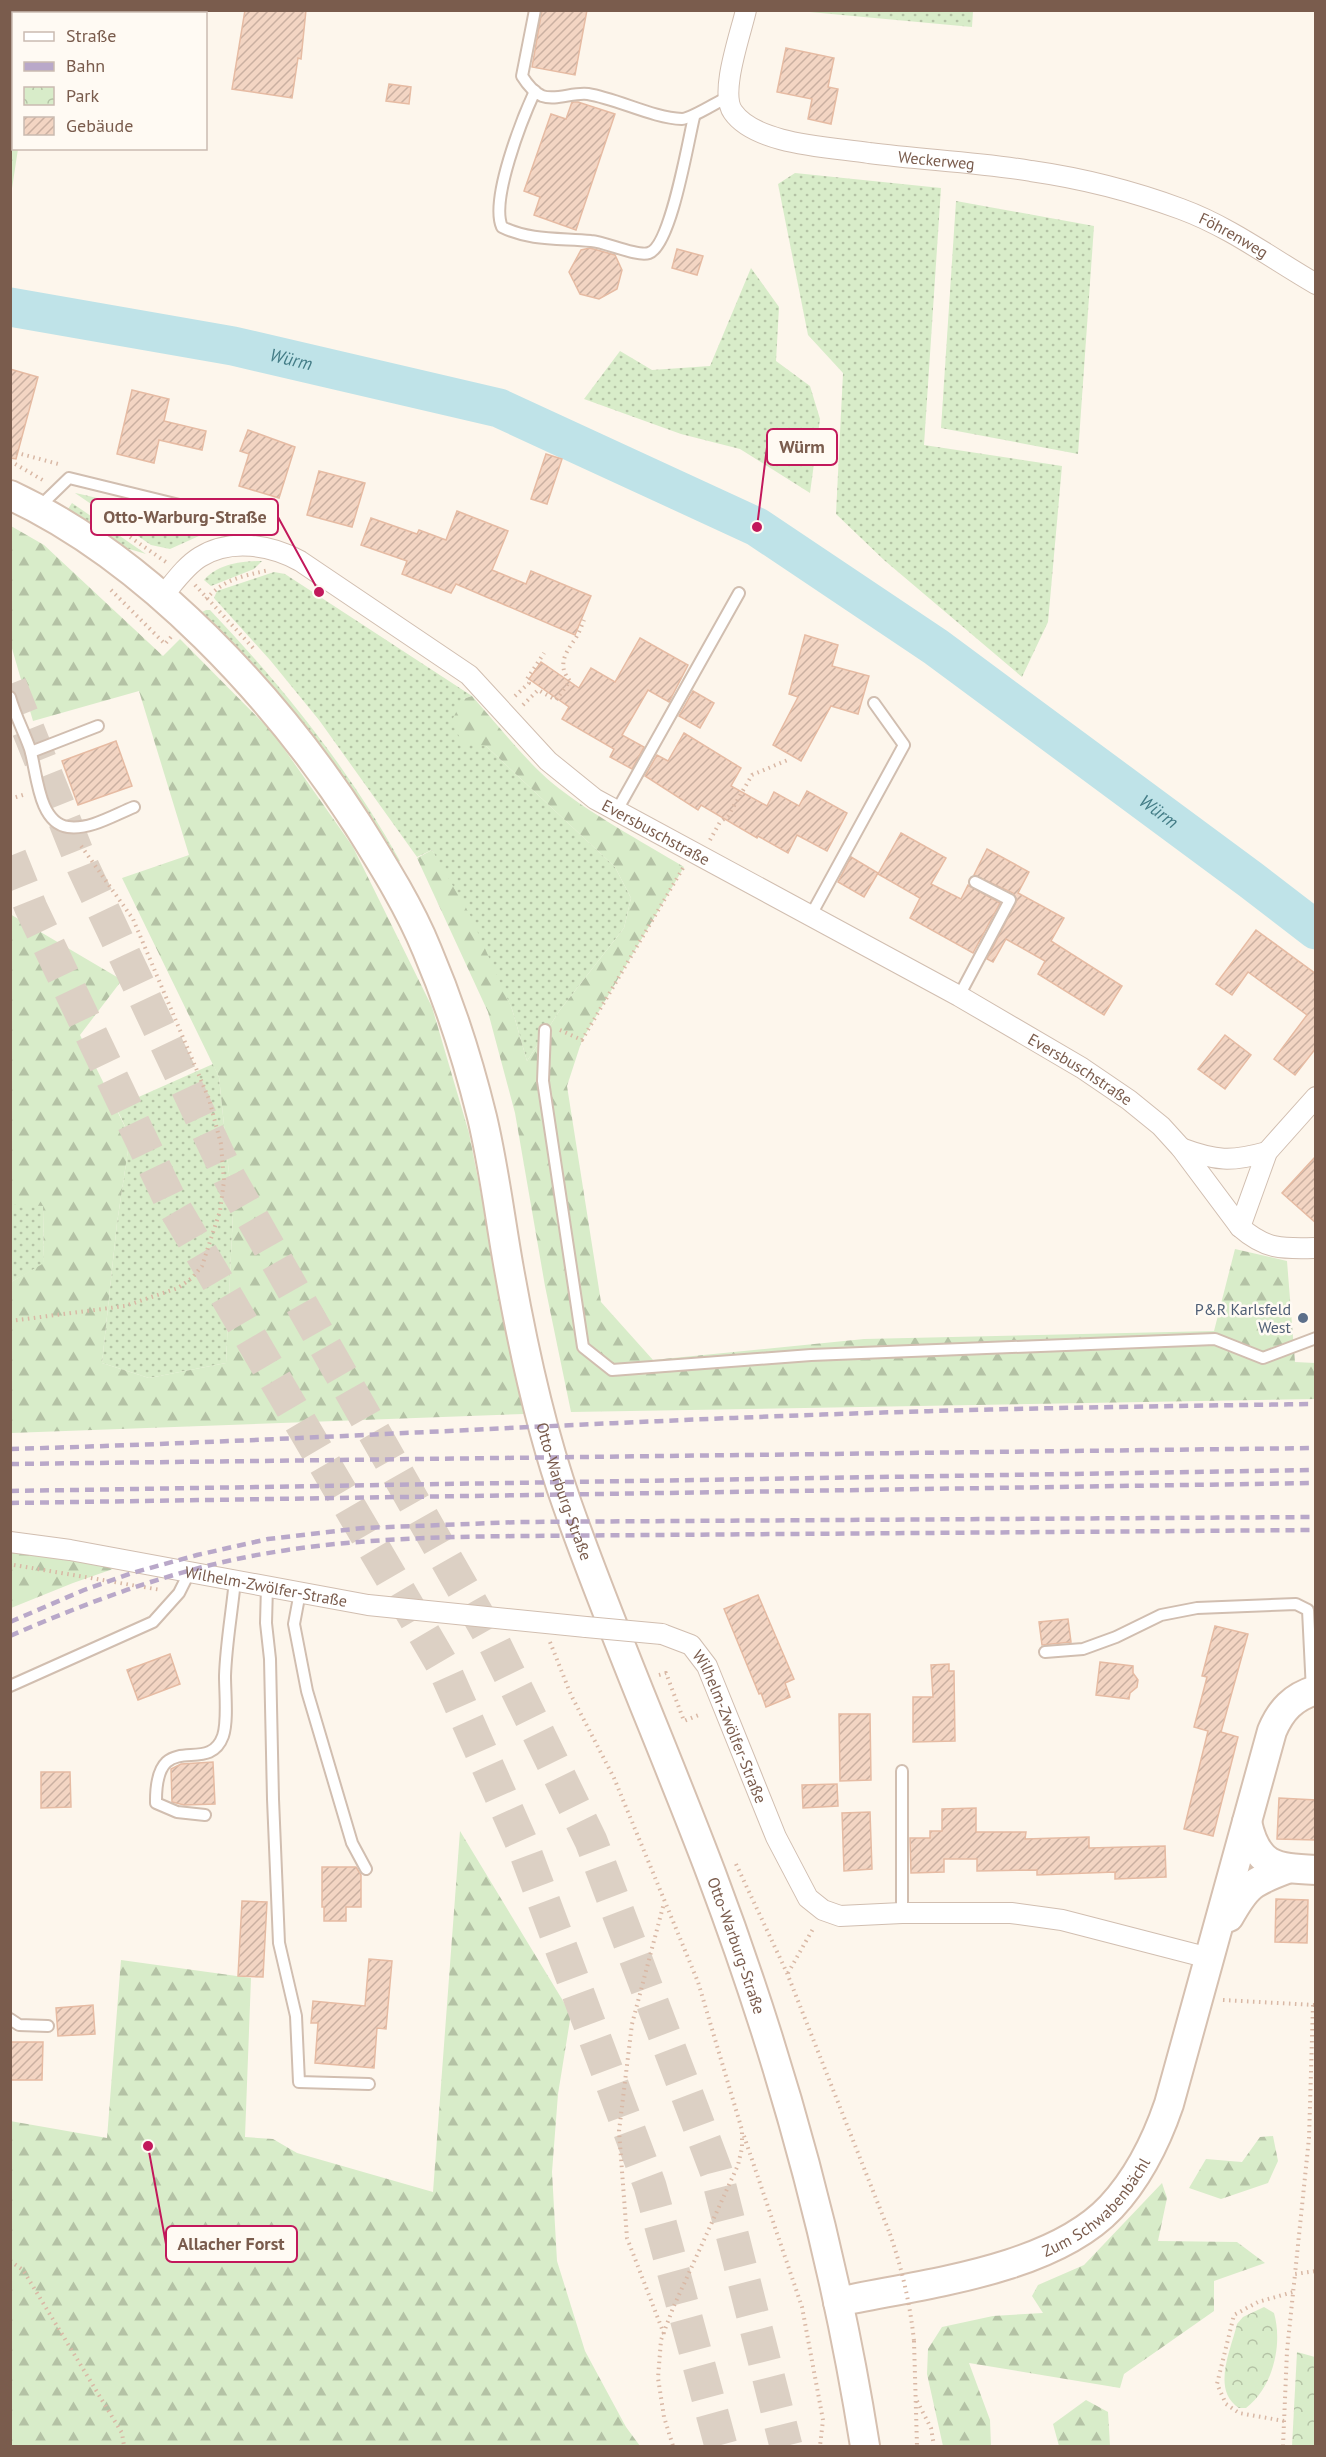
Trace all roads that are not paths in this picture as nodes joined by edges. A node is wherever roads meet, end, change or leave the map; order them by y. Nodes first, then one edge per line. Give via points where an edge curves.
1 (535, 10) edge
2 (746, 10) edge
3 (535, 91) junction
4 (730, 104) junction
5 (694, 117) junction
6 (1147, 199) joint
7 (1316, 284) edge
8 (10, 495) edge
9 (38, 508) junction
10 (204, 511) dead end
11 (739, 593) dead end
12 (161, 597) junction
13 (10, 697) edge
14 (873, 703) dead end
15 (98, 726) dead end
16 (31, 752) junction
17 (134, 807) dead end
18 (616, 812) junction
19 (975, 882) dead end
20 (811, 915) junction
21 (959, 996) junction
22 (545, 1030) road end
23 (1316, 1097) edge
24 (1180, 1149) junction
25 (1267, 1152) junction
26 (1240, 1227) junction
27 (1316, 1248) edge
28 (1316, 1338) edge
29 (10, 1542) edge
30 (189, 1573) junction
31 (235, 1580) junction
32 (267, 1586) junction
33 (300, 1593) junction
34 (1045, 1652) dead end
35 (10, 1686) edge
36 (1314, 1691) edge
37 (902, 1772) dead end
38 (205, 1815) dead end
39 (1247, 1822) junction
40 (366, 1869) dead end
41 (1287, 1869) junction
42 (1316, 1870) edge
43 (902, 1912) junction
44 (1209, 1958) junction
45 (10, 2019) edge
46 (48, 2026) dead end
47 (369, 2084) dead end
48 (838, 2302) junction
49 (865, 2446) edge

1 - 3 lane via 522,76
2 - 4 street
3 - 5 lane via 542,96 603,96 629,107 683,119
3 - 5 lane via 507,169 498,218 502,227 537,238 604,242 651,253 669,223
4 - 5 lane via 706,107
4 - 6 street, Weckerweg via 754,131 806,144 1033,171
6 - 7 street, Föhrenweg via 1216,225
8 - 9 main road
9 - 10 lane via 69,478
9 - 12 main road via 111,556
11 - 18 lane
12 - 18 street, Eversbuschstraße via 200,557 216,550 259,546 288,555 460,669 548,761
12 - 48 main road, Otto-Warburg-Straße via 229,660 289,728 385,868 426,946 458,1029 483,1122 536,1402 558,1478 750,1983 800,2143
13 - 16 lane
14 - 20 lane via 904,745
15 - 16 lane
16 - 17 lane via 38,790 50,818 65,827 81,828
18 - 20 street, Eversbuschstraße
19 - 21 lane via 1010,900
20 - 21 street, Eversbuschstraße
21 - 24 street, Eversbuschstraße via 1101,1081 1153,1119
22 - 28 lane via 543,1081 583,1347 612,1370 811,1356 1215,1339 1263,1359
23 - 25 street
24 - 25 street via 1208,1158 1240,1160
24 - 26 street, Eversbuschstraße
25 - 26 street
26 - 27 street, Eversbuschstraße via 1269,1246
29 - 30 street, Wilhelm-Zwölfer-Straße
30 - 31 street, Wilhelm-Zwölfer-Straße
30 - 35 lane via 179,1593 153,1622
31 - 32 street, Wilhelm-Zwölfer-Straße
31 - 38 lane via 223,1735 217,1747 202,1754 174,1757 163,1764 156,1782 156,1803 177,1812
32 - 33 street, Wilhelm-Zwölfer-Straße
32 - 47 lane via 279,1943 296,2016 299,2082
33 - 40 lane via 294,1624 307,1691 352,1843
33 - 43 street, Wilhelm-Zwölfer-Straße, bridge via 368,1605 662,1634 691,1645 707,1666 776,1837 808,1898 823,1910 840,1916
34 - 36 lane via 1083,1649 1161,1615 1296,1604 1308,1610
36 - 39 main road, Zum Schwabenbächl via 1290,1703 1278,1716
37 - 43 lane
39 - 41 main road via 1255,1851
39 - 44 main road, Zum Schwabenbächl
41 - 42 main road
41 - 44 main road, Zum Schwabenbächl via 1256,1880 1243,1893
43 - 44 street, Wilhelm-Zwölfer-Straße via 1011,1913 1062,1920
44 - 48 main road, Zum Schwabenbächl via 1160,2129 1131,2183 1109,2208 1076,2234 1022,2260
45 - 46 lane via 19,2025
48 - 49 main road, Otto-Warburg-Straße

